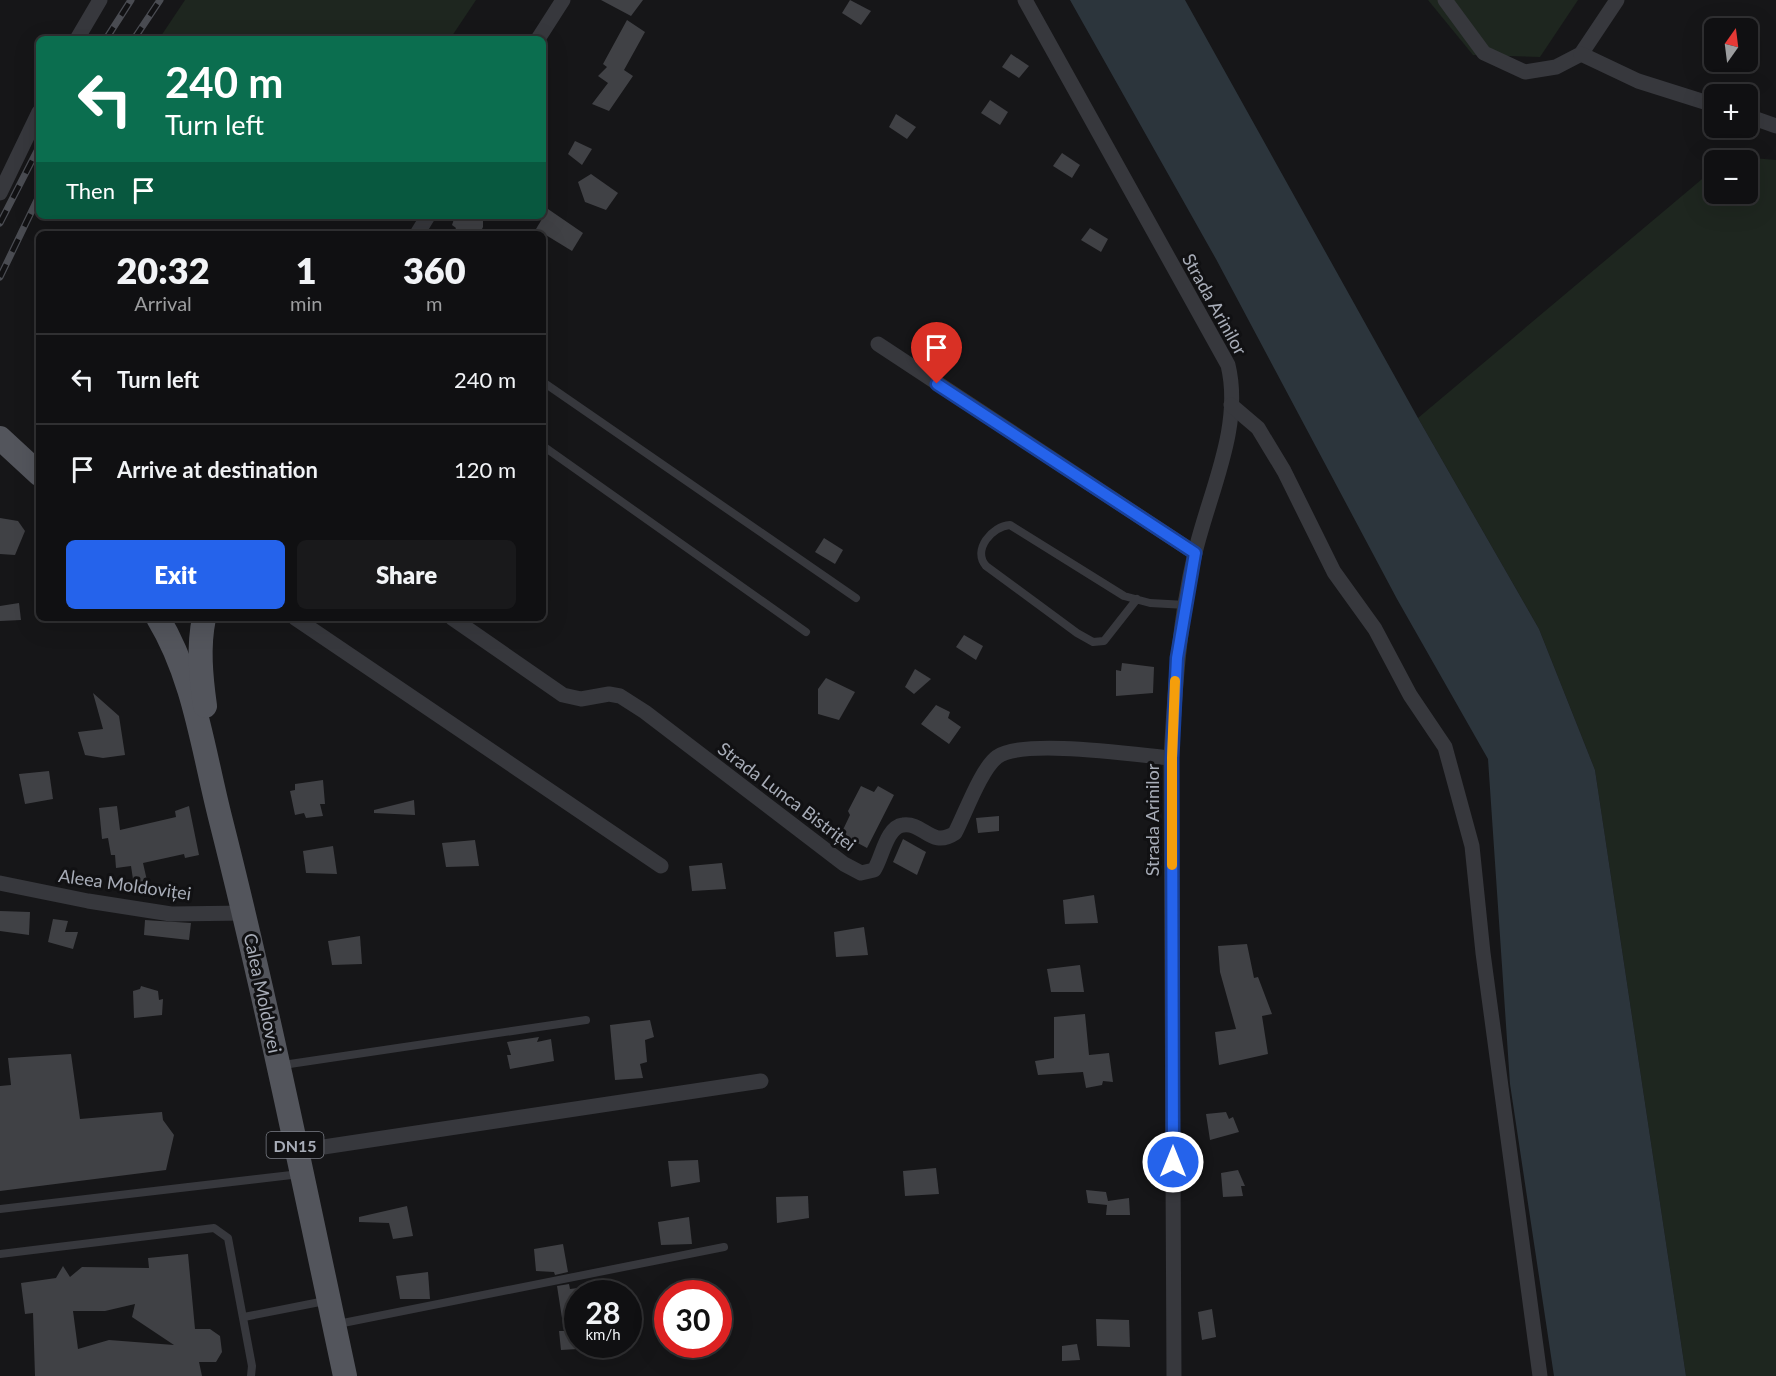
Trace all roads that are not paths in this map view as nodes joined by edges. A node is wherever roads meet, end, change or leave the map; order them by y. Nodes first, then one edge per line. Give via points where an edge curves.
1 (100, 0) edge
2 (562, 0) edge
3 (1025, 0) edge
4 (1445, 0) edge
5 (1617, 0) edge
6 (79, 36) edge
7 (540, 36) edge
8 (1581, 54) junction
9 (1704, 102) edge
10 (36, 118) edge
11 (1758, 120) edge
12 (1776, 126) edge
13 (0, 193) edge
14 (878, 345) dead end
15 (546, 384) edge
16 (1231, 405) junction
17 (0, 438) edge
18 (546, 448) edge
19 (36, 471) edge
20 (1195, 553) junction
21 (856, 598) dead end
22 (1137, 599) junction
23 (1186, 605) junction
24 (160, 621) edge
25 (203, 621) edge
26 (299, 621) edge
27 (456, 621) edge
28 (806, 632) dead end
29 (1172, 758) junction
30 (220, 816) junction
31 (661, 866) dead end
32 (0, 883) edge
33 (246, 914) junction
34 (586, 1020) dead end
35 (278, 1066) junction
36 (761, 1081) dead end
37 (299, 1162) junction
38 (0, 1209) edge
39 (724, 1247) dead end
40 (0, 1254) edge
41 (329, 1300) junction
42 (244, 1317) junction
43 (334, 1325) junction
44 (251, 1376) edge
45 (345, 1376) edge
46 (1174, 1376) edge
47 (1540, 1376) edge

1 - 6 street
2 - 7 street
3 - 16 street, Strada Arinilor via 1228,365 1233,385
4 - 8 street via 1484,53 1525,72 1556,67
5 - 8 street
8 - 9 street via 1638,81
10 - 13 street
11 - 12 street
14 - 20 street
15 - 21 lane
16 - 20 street, Strada Arinilor via 1229,427
16 - 47 street via 1258,428 1284,471 1334,573 1376,629 1410,695 1445,747 1472,846
17 - 19 main road
18 - 28 lane
20 - 23 street, Strada Arinilor
22 - 22 lane via 1124,596 1011,525 995,531 980,553 986,566 1093,642 1104,641
22 - 23 lane
23 - 29 street, Strada Arinilor via 1177,658
24 - 30 main road, Calea Moldovei / DN15 via 190,694
25 - 30 main road via 202,681
26 - 31 street
27 - 29 street, Strada Lunca Bistriței via 563,695 581,699 620,696 861,873 874,870 898,826 905,824 937,839 955,833 996,757 1012,750 1104,751
29 - 46 street, Strada Arinilor
30 - 33 main road, Calea Moldovei / DN15
32 - 33 street, Aleea Moldoviței via 171,914
33 - 35 main road, Calea Moldovei / DN15
34 - 35 lane
35 - 37 main road, Calea Moldovei / DN15
36 - 37 street
37 - 38 lane
37 - 41 main road, Calea Moldovei / DN15
39 - 43 lane
40 - 42 lane via 214,1228 228,1238
41 - 42 lane
41 - 43 main road, Calea Moldovei / DN15
42 - 44 lane
43 - 45 main road, Calea Moldovei / DN15

